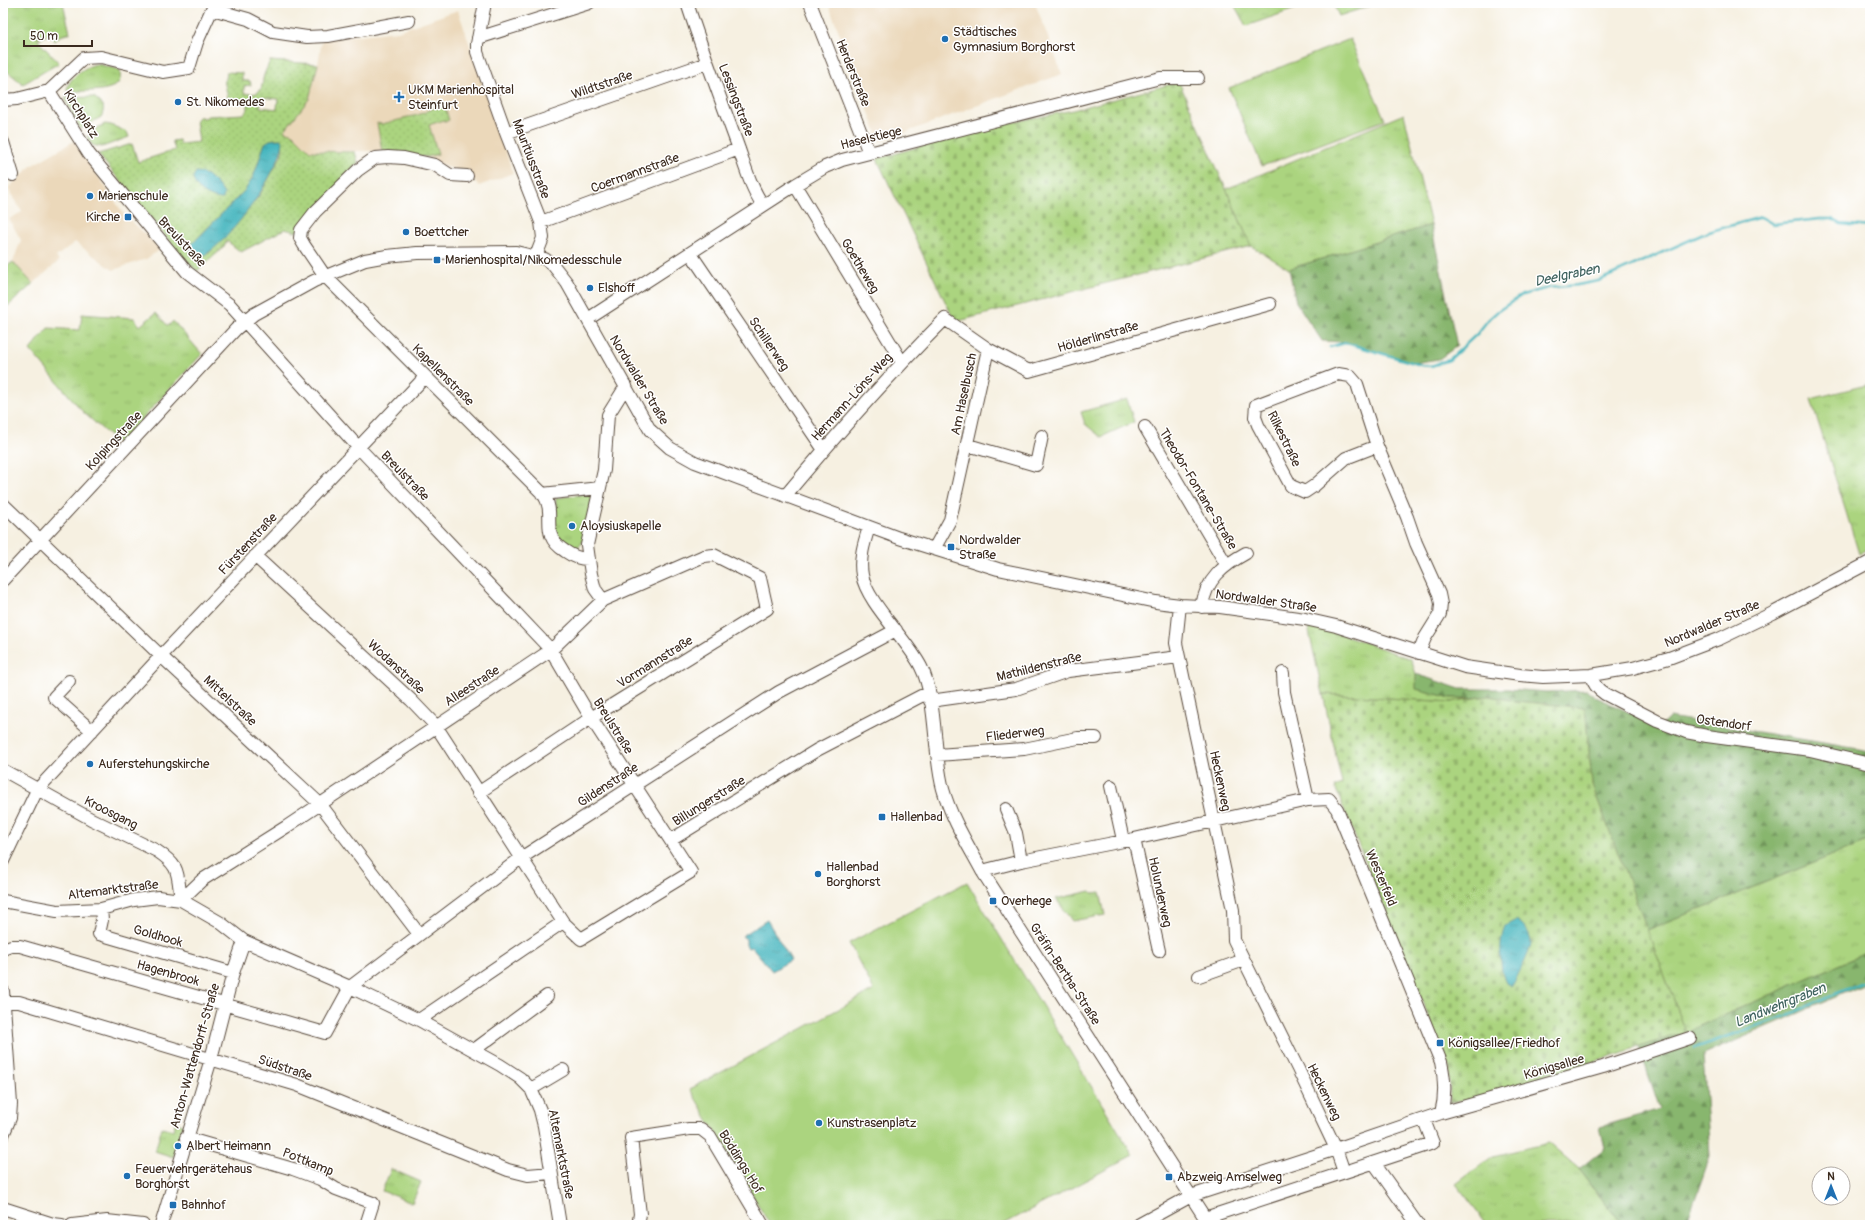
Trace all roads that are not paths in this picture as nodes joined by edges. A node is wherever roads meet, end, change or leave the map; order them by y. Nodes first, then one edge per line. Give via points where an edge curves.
1 (485, 3) edge
2 (588, 3) edge
3 (687, 3) edge
4 (810, 3) edge
5 (211, 6) edge
6 (409, 21) dead end
7 (478, 38) junction
8 (707, 63) junction
9 (1198, 78) dead end
10 (50, 91) junction
11 (3, 100) edge
12 (506, 133) junction
13 (3, 142) edge
14 (739, 149) junction
15 (869, 153) junction
16 (89, 154) joint
17 (13, 175) dead end
18 (467, 176) dead end
19 (795, 185) junction
20 (763, 205) junction
21 (541, 222) junction
22 (691, 254) junction
23 (536, 256) junction
24 (325, 276) junction
25 (1270, 304) dead end
26 (588, 319) junction
27 (945, 319) joint
28 (245, 321) junction
29 (988, 349) junction
30 (902, 362) junction
31 (425, 377) junction
32 (626, 386) junction
33 (1145, 427) dead end
34 (1042, 436) dead end
35 (968, 445) junction
36 (1378, 446) junction
37 (358, 448) junction
38 (824, 450) junction
39 (600, 488) junction
40 (542, 494) junction
41 (785, 496) junction
42 (3, 504) edge
43 (869, 527) junction
44 (40, 541) junction
45 (934, 549) junction
46 (1246, 553) dead end
47 (255, 556) junction
48 (588, 559) junction
49 (1870, 562) edge
50 (1226, 564) junction
51 (3, 580) edge
52 (603, 600) junction
53 (1180, 605) junction
54 (1202, 607) junction
55 (767, 609) joint
56 (896, 630) junction
57 (551, 650) junction
58 (1419, 653) junction
59 (161, 656) junction
60 (1179, 657) junction
61 (1283, 673) dead end
62 (1591, 675) junction
63 (69, 681) dead end
64 (930, 698) junction
65 (591, 718) junction
66 (436, 726) junction
67 (92, 731) junction
68 (1096, 738) dead end
69 (937, 755) junction
70 (1870, 764) edge
71 (3, 770) edge
72 (634, 784) junction
73 (1111, 786) dead end
74 (37, 790) junction
75 (478, 792) junction
76 (1308, 800) junction
77 (320, 804) junction
78 (1006, 809) dead end
79 (1214, 821) junction
80 (1129, 839) junction
81 (671, 840) junction
82 (521, 858) junction
83 (3, 861) edge
84 (1021, 861) junction
85 (982, 871) junction
86 (181, 900) junction
87 (3, 901) edge
88 (102, 909) junction
89 (564, 922) junction
90 (419, 934) junction
91 (244, 941) junction
92 (3, 949) edge
93 (1159, 951) dead end
94 (1244, 960) junction
95 (233, 973) junction
96 (1199, 976) dead end
97 (350, 987) junction
98 (547, 996) dead end
99 (3, 998) edge
100 (225, 1003) junction
101 (419, 1020) junction
102 (1690, 1038) dead end
103 (474, 1050) junction
104 (211, 1059) junction
105 (563, 1070) dead end
106 (531, 1089) junction
107 (1441, 1113) junction
108 (1424, 1120) junction
109 (3, 1135) edge
110 (186, 1138) junction
111 (1336, 1149) junction
112 (1374, 1163) junction
113 (1344, 1172) junction
114 (552, 1173) junction
115 (1191, 1196) junction
116 (3, 1208) edge
117 (1208, 1222) edge
118 (62, 1225) edge
119 (72, 1225) edge
120 (143, 1225) edge
121 (161, 1225) edge
122 (366, 1225) edge
123 (560, 1225) edge
124 (638, 1225) edge
125 (763, 1225) edge
126 (1138, 1225) edge
127 (1418, 1225) edge

1 - 7 street, Mauritiusstraße
2 - 7 street
3 - 8 street, Lessingstraße
4 - 15 street, Herderstraße
5 - 6 street via 248,19 273,32 307,38
5 - 10 street, Kirchplatz via 196,42 189,68 163,72 101,57 84,58
7 - 12 street, Mauritiusstraße via 477,52
8 - 12 street, Wildtstraße
8 - 14 street, Lessingstraße
9 - 15 street, Haselstiege via 1160,78
10 - 11 street
10 - 16 street, Kirchplatz
12 - 21 street, Mauritiusstraße
13 - 17 street
14 - 20 street, Lessingstraße via 757,197
14 - 21 street, Coermannstraße
15 - 19 street, Haselstiege via 825,167
16 - 28 street, Breulstraße via 187,272 230,305
18 - 24 street, Kapellenstraße via 450,175 435,164 404,158 375,158 315,212 301,230 300,238
19 - 20 street, Haselstiege
19 - 30 street, Goetheweg
20 - 22 street, Haselstiege
21 - 23 street, Mauritiusstraße via 543,238
22 - 26 street, Haselstiege
22 - 38 street, Schillerweg
23 - 24 street, Nordwalder Straße via 516,252 394,255 366,260
23 - 26 street, Nordwalder Straße via 552,265 562,277
24 - 28 street, Nordwalder Straße via 281,298
24 - 31 street, Kapellenstraße
25 - 29 street, Hölderlinstraße via 1028,371
26 - 32 street, Nordwalder Straße
27 - 29 street, Hölderlinstraße
27 - 30 street, Hermann-Löns-Weg
28 - 37 street, Breulstraße
28 - 44 street, Kolpingstraße
29 - 35 street, Am Haselbusch
30 - 38 street, Hermann-Löns-Weg
31 - 37 street, Fürstenstraße
31 - 40 street, Kapellenstraße
32 - 39 street via 608,415 604,470
32 - 41 street, Nordwalder Straße via 650,430 670,448 694,462
33 - 50 street, Theodor-Fontane-Straße
34 - 35 street, Am Haselbusch via 1036,464
35 - 45 street, Am Haselbusch via 950,520
36 - 36 street, Rilkestraße via 1357,384 1350,376 1338,374 1256,405 1255,417 1258,425 1291,486 1299,490 1305,492 1314,486 1346,458
36 - 58 street, Rilkestraße via 1441,604 1440,614 1424,638
37 - 47 street, Fürstenstraße
37 - 57 street, Breulstraße
38 - 41 street, Hermann-Löns-Weg
39 - 40 street
39 - 48 street via 587,545
40 - 48 street, Kapellenstraße via 548,502 551,539 569,554 579,559
41 - 43 street, Nordwalder Straße
42 - 44 street, Mittelstraße
43 - 45 street, Nordwalder Straße
43 - 56 street, Gräfin-Bertha-Straße via 862,553 862,575 868,592
44 - 51 street, Kolpingstraße
44 - 59 street, Mittelstraße
45 - 53 street, Nordwalder Straße via 1019,574
46 - 50 street, Theodor-Fontane-Straße
47 - 59 street, Fürstenstraße
47 - 66 street, Wodanstraße
48 - 52 street via 595,588
49 - 62 street, Nordwalder Straße via 1774,613 1694,649 1633,668
50 - 54 street, Theodor-Fontane-Straße via 1208,585
52 - 55 street, Alleestraße via 704,556 714,555 760,578
52 - 57 street, Alleestraße
53 - 54 street, Nordwalder Straße
53 - 60 street, Heckenweg via 1176,644
54 - 58 street, Nordwalder Straße via 1220,607 1305,619 1336,626
55 - 65 street, Vormannstraße
56 - 64 street, Gräfin-Bertha-Straße via 922,668
56 - 72 street, Gildenstraße via 779,692
57 - 65 street, Breulstraße
57 - 66 street, Alleestraße
58 - 62 street, Nordwalder Straße via 1497,672 1543,677
59 - 67 street, Fürstenstraße
59 - 77 street, Mittelstraße
60 - 64 street, Mathildenstraße via 1068,671 1016,689
60 - 79 street, Heckenweg
61 - 76 street via 1284,692
62 - 70 street, Ostendorf via 1593,682 1605,694 1657,721 1686,732 1810,750
63 - 67 street via 54,697
64 - 69 street, Gräfin-Bertha-Straße
64 - 81 street, Billungerstraße via 921,696 817,750
65 - 72 street, Breulstraße
65 - 75 street, Vormannstraße
66 - 75 street, Wodanstraße
66 - 77 street, Alleestraße
67 - 74 street, Fürstenstraße
68 - 69 street, Fliederweg via 1078,738 1024,749
69 - 85 street, Gräfin-Bertha-Straße via 946,797
71 - 74 street, Kroosgang
72 - 81 street, Breulstraße
72 - 82 street, Gildenstraße
73 - 80 street
74 - 83 street, Fürstenstraße
74 - 86 street, Kroosgang via 167,858 176,867
75 - 82 street, Wodanstraße
76 - 79 street
76 - 107 street, Westerfeld via 1329,799 1337,809 1441,1062 1445,1079 1445,1097
77 - 86 street, Alleestraße via 202,880
77 - 90 street, Mittelstraße
78 - 84 street via 1016,833
79 - 80 street
79 - 94 street, Heckenweg via 1233,910 1234,940
80 - 84 street
80 - 93 street, Holunderweg
81 - 89 street, Billungerstraße via 691,872 581,939
82 - 89 street, Billungerstraße
82 - 90 street, Gildenstraße
84 - 85 street
85 - 115 street, Gräfin-Bertha-Straße
86 - 88 street, Altemarktstraße via 158,896
86 - 91 street, Altemarktstraße via 221,923
87 - 88 street, Altemarktstraße via 57,911
88 - 95 street, Goldhook via 99,934
89 - 101 street
90 - 97 street, Gildenstraße
91 - 95 street, Anton-Wattendorff-Straße
91 - 97 street, Altemarktstraße
92 - 100 street, Hagenbrook via 20,946
94 - 96 street
94 - 111 street, Heckenweg
95 - 100 street, Anton-Wattendorff-Straße
97 - 100 street, Hagenbrook via 325,1033
97 - 101 street, Altemarktstraße
98 - 103 street
99 - 104 street, Südstraße
99 - 109 street via 11,1104 10,1118
100 - 104 street, Anton-Wattendorff-Straße
101 - 103 street, Altemarktstraße
102 - 107 street, Königsallee via 1603,1068
103 - 106 street, Altemarktstraße via 520,1078
104 - 110 street, Anton-Wattendorff-Straße
104 - 114 street, Südstraße via 297,1085 508,1170 528,1175
105 - 106 street
106 - 114 street, Altemarktstraße via 544,1126
107 - 108 street, Königsallee
108 - 111 street, Königsallee
108 - 112 street via 1433,1143
110 - 121 street, Anton-Wattendorff-Straße
110 - 122 street, Pottkamp via 293,1169 373,1203
111 - 113 street, Heckenweg
111 - 115 street, Königsallee
112 - 113 street
112 - 127 street
113 - 117 street
114 - 123 street, Altemarktstraße
115 - 117 street, Gräfin-Bertha-Straße
115 - 126 street, Königsallee
116 - 118 street
119 - 120 street via 107,1221
124 - 125 street, Böddings Hof via 640,1214 631,1138 701,1129 710,1136

